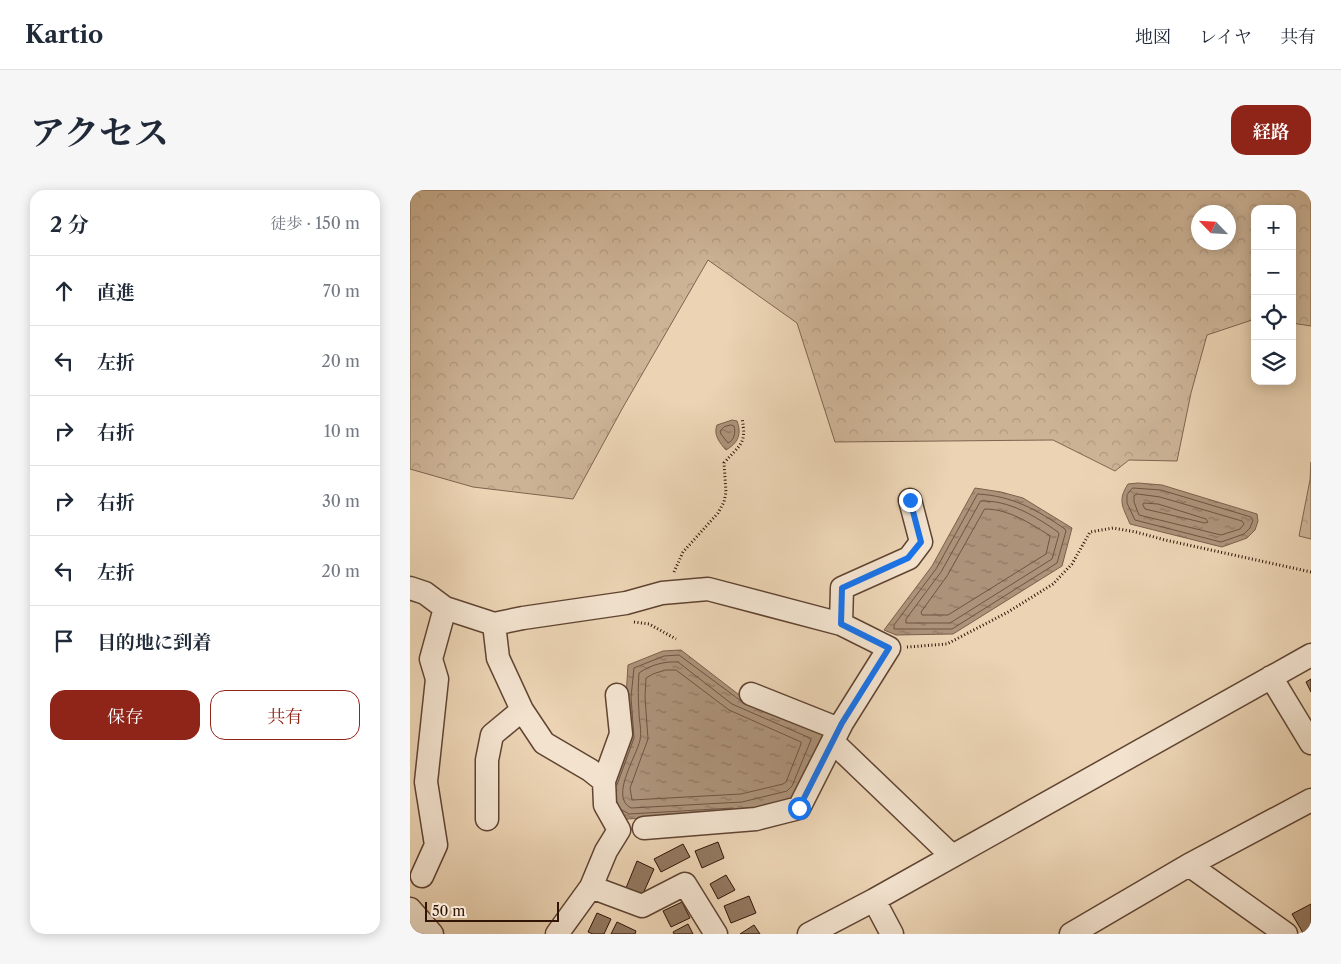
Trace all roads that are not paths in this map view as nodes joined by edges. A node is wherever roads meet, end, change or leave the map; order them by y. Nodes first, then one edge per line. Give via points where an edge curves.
1 (910, 500) dead end
2 (410, 588) edge
3 (445, 608) junction
4 (494, 624) junction
5 (841, 624) junction
6 (1311, 655) edge
7 (1272, 677) junction
8 (751, 694) dead end
9 (617, 695) dead end
10 (522, 710) junction
11 (836, 736) junction
12 (1311, 743) edge
13 (604, 781) junction
14 (1311, 800) edge
15 (487, 819) dead end
16 (644, 828) dead end
17 (952, 856) junction
18 (1189, 865) junction
19 (422, 876) dead end
20 (591, 887) junction
21 (874, 900) junction
22 (410, 909) edge
23 (432, 934) edge
24 (557, 934) edge
25 (716, 934) edge
26 (809, 934) edge
27 (892, 934) edge
28 (1071, 934) edge
29 (1286, 934) edge

1 - 5 street via 921,542 908,558 842,588
2 - 3 street via 425,593
3 - 4 street
3 - 19 street via 430,659 437,679 426,782 436,845
4 - 5 street via 662,593 708,589
4 - 10 street via 498,658
5 - 11 street via 889,648
6 - 7 street
7 - 12 street
7 - 17 street
8 - 11 street
9 - 13 street via 621,734
10 - 13 street via 544,743
10 - 15 street via 492,735 487,760
11 - 16 street via 799,808 756,819
11 - 17 street
13 - 20 street via 605,805 619,830
14 - 18 street
17 - 21 street
18 - 28 street
18 - 29 street
20 - 24 street
20 - 25 street via 642,906 685,884
21 - 26 street
21 - 27 street
22 - 23 street

